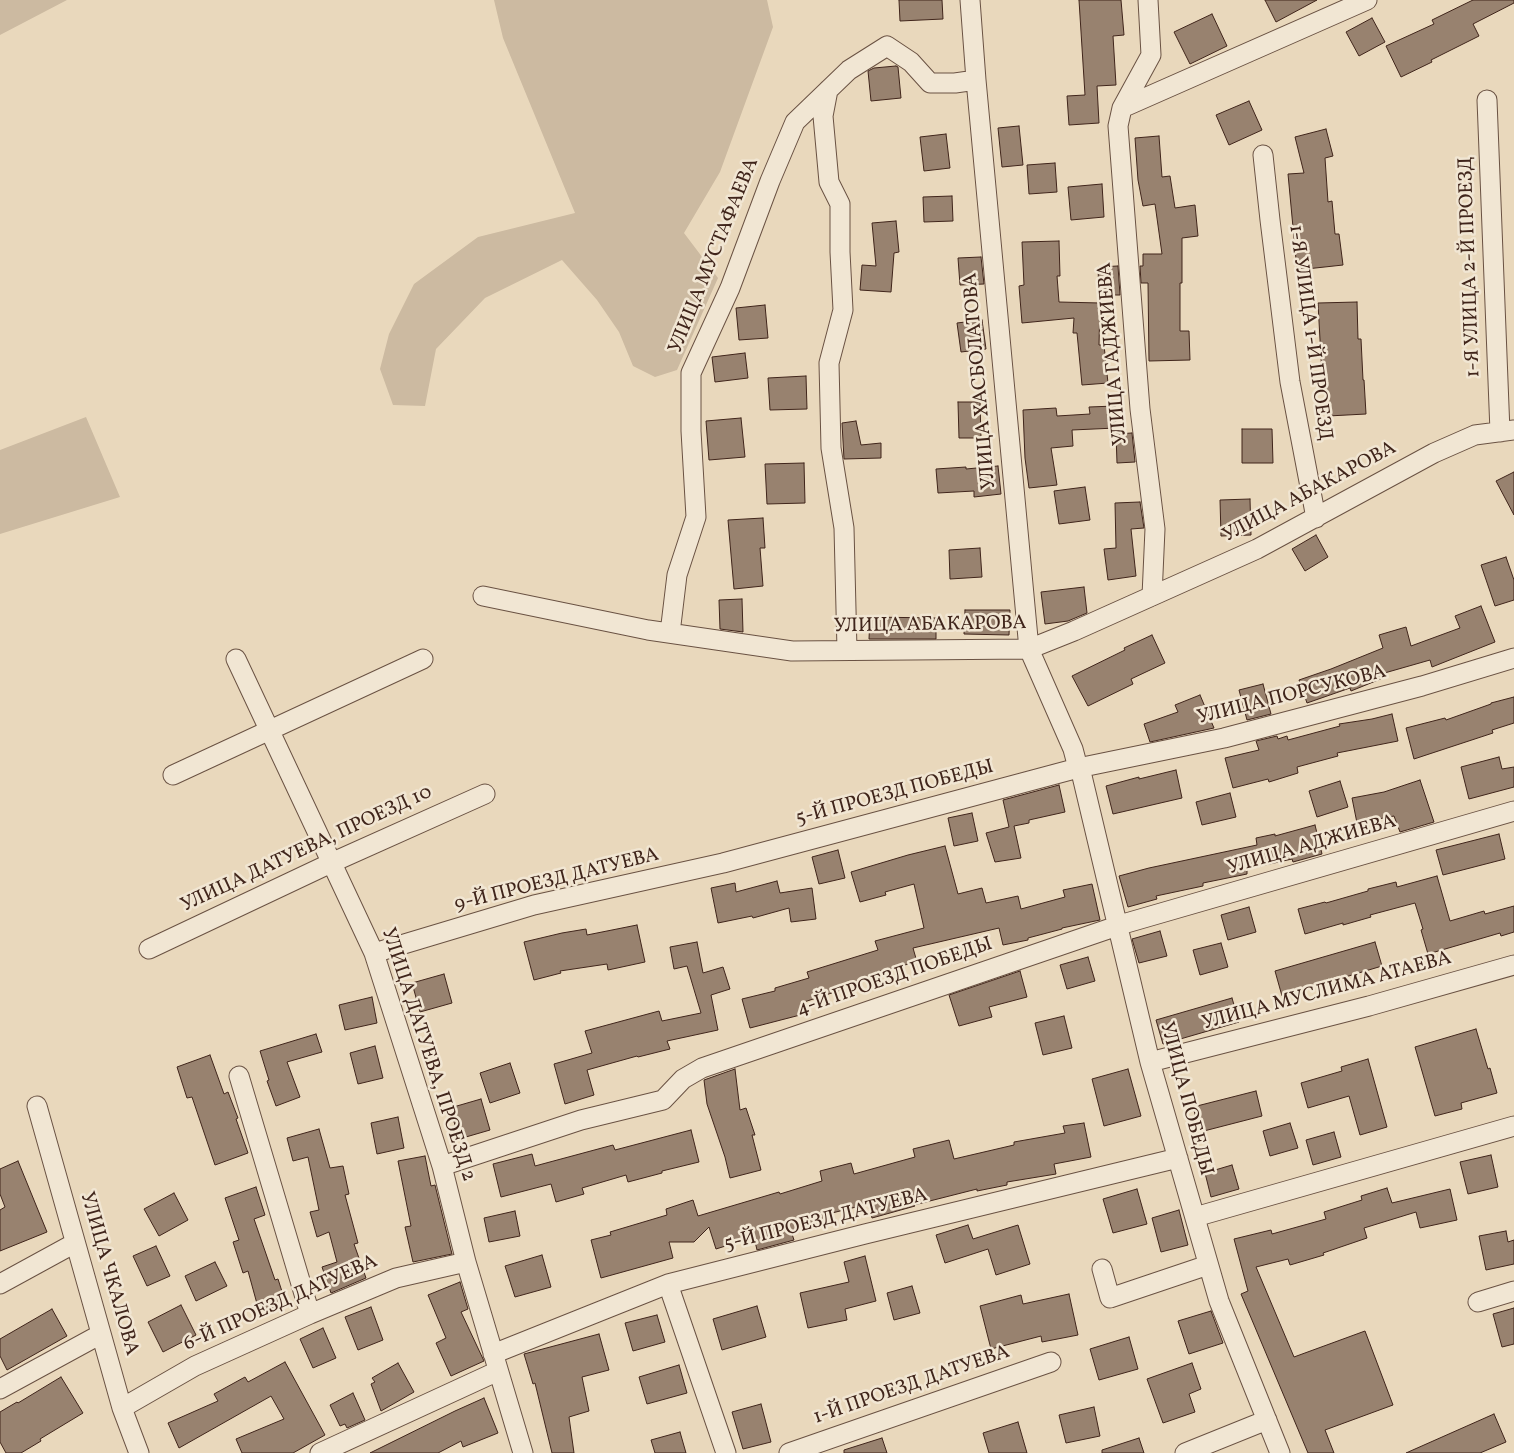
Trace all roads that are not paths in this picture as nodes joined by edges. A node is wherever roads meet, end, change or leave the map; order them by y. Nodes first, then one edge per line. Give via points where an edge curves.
1 (970, 0) edge
2 (1148, 0) edge
3 (1367, 0) edge
4 (976, 80) junction
5 (828, 90) junction
6 (1487, 100) dead end
7 (1122, 108) junction
8 (1264, 155) dead end
9 (1507, 431) edge
10 (1316, 518) junction
11 (483, 596) dead end
12 (1152, 596) junction
13 (670, 633) junction
14 (1029, 649) junction
15 (848, 650) junction
16 (1514, 658) edge
17 (236, 659) dead end
18 (423, 659) dead end
19 (269, 730) junction
20 (1073, 749) joint
21 (1078, 768) junction
22 (173, 774) dead end
23 (485, 794) dead end
24 (1514, 811) edge
25 (332, 863) junction
26 (723, 863) joint
27 (1120, 925) junction
28 (149, 948) dead end
29 (374, 953) junction
30 (1514, 965) edge
31 (1150, 1062) junction
32 (239, 1076) dead end
33 (37, 1106) dead end
34 (1514, 1126) edge
35 (1178, 1158) junction
36 (442, 1166) junction
37 (1195, 1217) junction
38 (75, 1243) junction
39 (466, 1262) junction
40 (1208, 1265) junction
41 (1102, 1269) dead end
42 (0, 1284) edge
43 (668, 1284) junction
44 (1514, 1292) edge
45 (1478, 1302) dead end
46 (310, 1314) junction
47 (101, 1334) junction
48 (496, 1362) junction
49 (1050, 1362) dead end
50 (0, 1389) edge
51 (122, 1408) junction
52 (1267, 1420) junction
53 (139, 1453) edge
54 (320, 1453) edge
55 (523, 1453) edge
56 (726, 1453) edge
57 (789, 1453) edge
58 (1184, 1453) edge
59 (1280, 1453) edge

1 - 4 street, УЛИЦА ХАСБОЛАТОВА
2 - 7 street via 1151,55
3 - 7 street
4 - 5 street, УЛИЦА МУСТАФАЕВА via 930,83 911,62 888,46 849,70
4 - 14 street, УЛИЦА ХАСБОЛАТОВА
5 - 13 street, УЛИЦА МУСТАФАЕВА via 795,122 730,288 691,373 696,517 677,575
5 - 15 street via 823,116 829,182 840,204 842,310 829,363 831,448 844,528
6 - 9 street, 1-Я УЛИЦА 2-Й ПРОЕЗД
7 - 12 street, УЛИЦА ГАДЖИЕВА via 1118,126 1140,409 1155,530
8 - 10 street, 1-Я УЛИЦА 1-Й ПРОЕЗД via 1290,382
9 - 10 street, УЛИЦА АБАКАРОВА via 1475,435
10 - 12 street, УЛИЦА АБАКАРОВА
11 - 13 street, УЛИЦА АБАКАРОВА
12 - 14 street, УЛИЦА АБАКАРОВА
13 - 15 street, УЛИЦА АБАКАРОВА via 792,651
14 - 15 street, УЛИЦА АБАКАРОВА
14 - 20 street, УЛИЦА ХАСБОЛАТОВА
16 - 21 street, УЛИЦА ПОРСУКОВА via 1422,686 1224,738
17 - 19 street, УЛИЦА ДАТУЕВА, ПРОЕЗД 2
18 - 19 street
19 - 22 street
19 - 25 street, УЛИЦА ДАТУЕВА, ПРОЕЗД 2
20 - 21 street, УЛИЦА ПОБЕДЫ
21 - 26 street, 5-Й ПРОЕЗД ПОБЕДЫ
21 - 27 street, УЛИЦА ПОБЕДЫ
23 - 25 street, УЛИЦА ДАТУЕВА, ПРОЕЗД 10
24 - 27 street, УЛИЦА АДЖИЕВА
25 - 28 street, УЛИЦА ДАТУЕВА, ПРОЕЗД 10
25 - 29 street, УЛИЦА ДАТУЕВА, ПРОЕЗД 2
26 - 29 street, 9-Й ПРОЕЗД ДАТУЕВА via 534,906
27 - 31 street, УЛИЦА ПОБЕДЫ
27 - 36 street, 4-Й ПРОЕЗД ПОБЕДЫ via 702,1068 683,1079 663,1100 581,1120
29 - 36 street, УЛИЦА ДАТУЕВА, ПРОЕЗД 2
30 - 31 street, УЛИЦА МУСЛИМА АТАЕВА
31 - 35 street, УЛИЦА ПОБЕДЫ
32 - 46 street
33 - 38 street, УЛИЦА ЧКАЛОВА
34 - 37 street
35 - 37 street, УЛИЦА ПОБЕДЫ
35 - 43 street, 5-Й ПРОЕЗД ДАТУЕВА
36 - 39 street, УЛИЦА ДАТУЕВА, ПРОЕЗД 2
37 - 40 street, УЛИЦА ПОБЕДЫ
38 - 42 street
38 - 47 street, УЛИЦА ЧКАЛОВА
39 - 46 street, 6-Й ПРОЕЗД ДАТУЕВА via 396,1278
39 - 48 street, УЛИЦА ДАТУЕВА, ПРОЕЗД 2
40 - 41 street via 1110,1298
40 - 52 street, УЛИЦА ПОБЕДЫ via 1219,1301
43 - 48 street, 5-Й ПРОЕЗД ДАТУЕВА
43 - 56 street
44 - 45 street
46 - 51 street, 6-Й ПРОЕЗД ДАТУЕВА via 195,1366
47 - 50 street
47 - 51 street, УЛИЦА ЧКАЛОВА
48 - 54 street, 5-Й ПРОЕЗД ДАТУЕВА
48 - 55 street, УЛИЦА ДАТУЕВА, ПРОЕЗД 2
49 - 57 street, 1-Й ПРОЕЗД ДАТУЕВА
51 - 53 street, УЛИЦА ЧКАЛОВА
52 - 58 street
52 - 59 street, УЛИЦА ПОБЕДЫ

